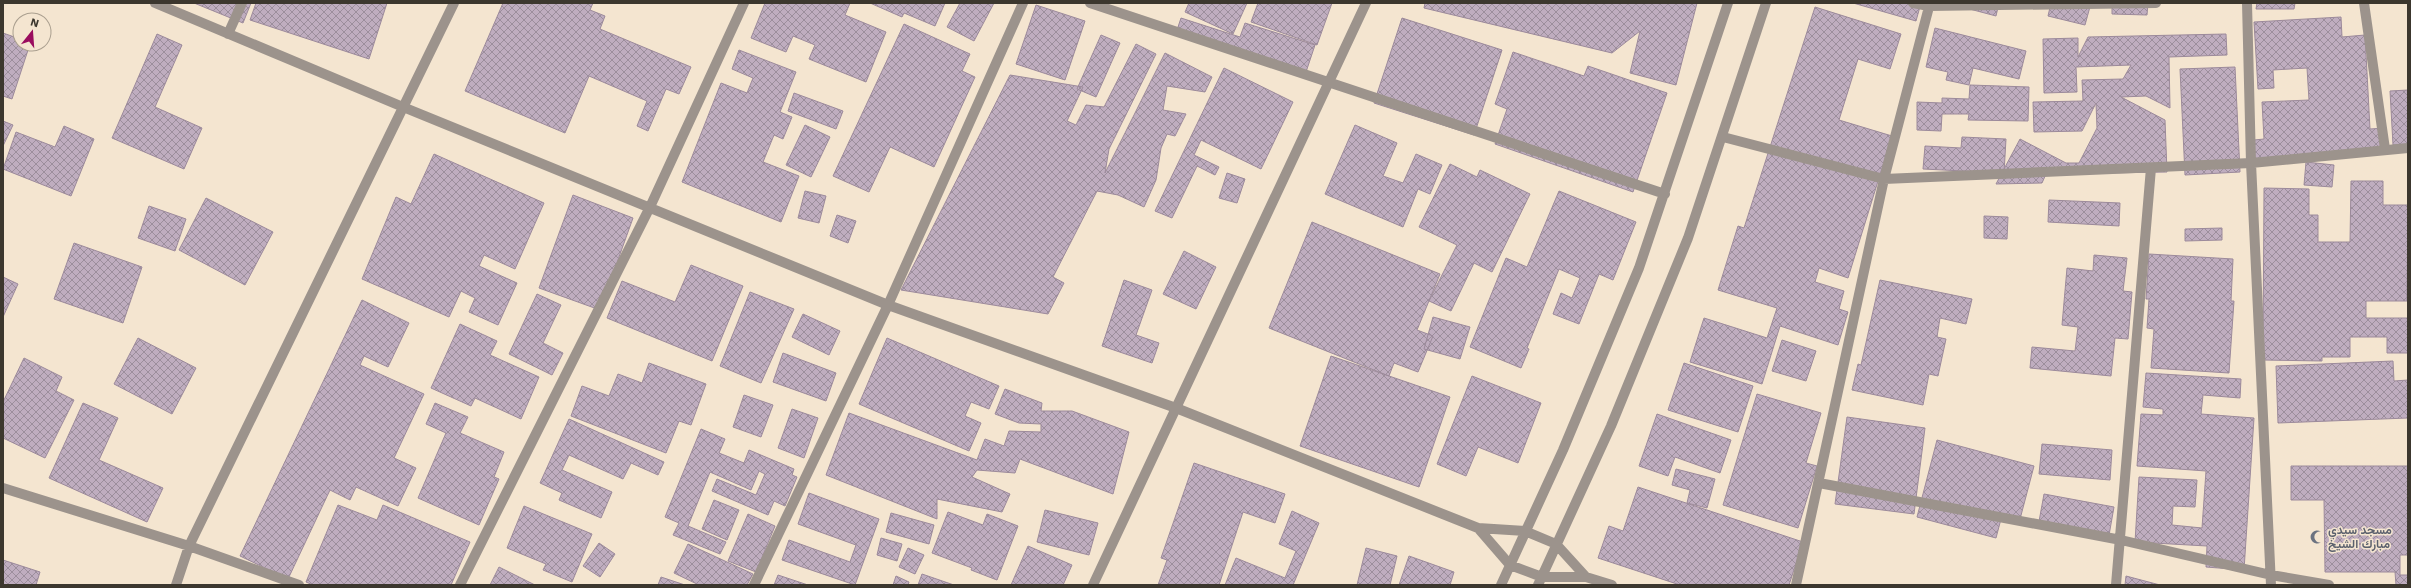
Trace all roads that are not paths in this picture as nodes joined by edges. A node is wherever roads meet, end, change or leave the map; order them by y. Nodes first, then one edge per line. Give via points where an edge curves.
1 (155, 3) edge
2 (242, 3) edge
3 (454, 3) edge
4 (744, 3) edge
5 (1023, 3) edge
6 (1090, 3) edge
7 (1366, 3) edge
8 (1728, 3) edge
9 (1766, 3) edge
10 (1913, 3) edge
11 (2156, 3) edge
12 (2247, 3) edge
13 (2364, 3) edge
14 (1930, 5) edge
15 (228, 34) junction
16 (1330, 83) junction
17 (403, 107) junction
18 (1723, 138) junction
19 (2408, 148) edge
20 (2385, 149) junction
21 (2251, 163) junction
22 (2151, 168) junction
23 (1884, 179) junction
24 (1665, 194) junction
25 (650, 207) junction
26 (888, 305) junction
27 (1176, 408) junction
28 (1819, 483) junction
29 (3, 488) edge
30 (1478, 528) junction
31 (1525, 531) junction
32 (2121, 540) junction
33 (1556, 544) junction
34 (189, 546) junction
35 (1510, 565) junction
36 (1586, 577) junction
37 (2271, 580) edge
38 (1540, 581) edge
39 (176, 585) edge
40 (299, 585) edge
41 (460, 585) edge
42 (754, 585) edge
43 (1093, 585) edge
44 (1501, 585) edge
45 (1612, 585) edge
46 (1796, 585) edge
47 (2116, 585) edge
48 (2330, 585) edge

1 - 15 street
2 - 15 street
3 - 17 street
4 - 25 street
5 - 26 street
6 - 16 street
7 - 16 street
8 - 24 street
9 - 18 street
10 - 14 street
11 - 14 street
12 - 21 street
13 - 20 street
14 - 23 street
15 - 17 street
16 - 24 street
16 - 27 street
17 - 25 street
17 - 34 street
18 - 23 street
18 - 33 street via 1688,238 1611,426
19 - 20 street
20 - 21 street
21 - 22 street
21 - 37 street
22 - 23 street
22 - 32 street
23 - 28 street
24 - 31 street via 1639,268 1599,365
25 - 26 street
25 - 41 street
26 - 27 street
26 - 42 street
27 - 30 street
27 - 43 street
28 - 32 street
28 - 46 street
29 - 34 street
30 - 31 street
30 - 35 street
31 - 33 street
31 - 35 street
32 - 37 street
32 - 47 street
33 - 36 street
33 - 38 street
34 - 39 street
34 - 40 street
35 - 38 street
35 - 44 street
36 - 38 street
36 - 45 street
37 - 48 street

